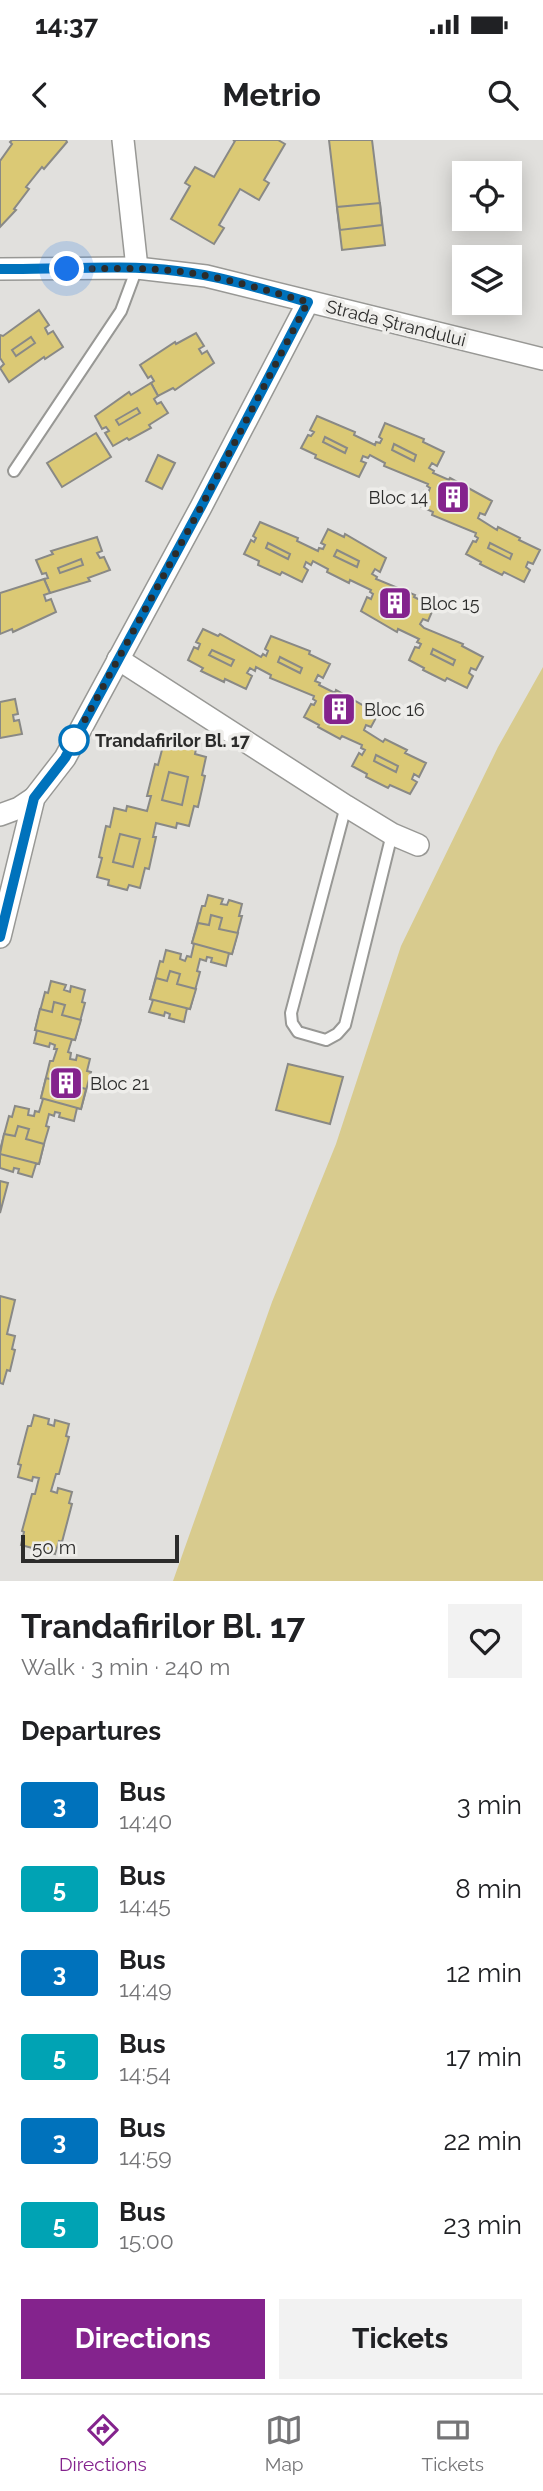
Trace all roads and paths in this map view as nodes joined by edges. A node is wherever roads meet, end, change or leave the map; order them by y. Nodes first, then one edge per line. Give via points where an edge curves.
1 (122, 140) edge
2 (137, 268) junction
3 (0, 269) edge
4 (308, 302) junction
5 (543, 359) edge
6 (13, 471) dead end
7 (118, 659) junction
8 (34, 798) junction
9 (346, 806) junction
10 (0, 815) edge
11 (392, 834) junction
12 (418, 845) dead end
13 (0, 937) edge

1 - 2 street
2 - 3 street, Strada Ștrandului
2 - 4 street, Strada Ștrandului via 206,276
2 - 6 lane via 121,311
4 - 5 street, Strada Ștrandului
4 - 7 street
7 - 8 street via 65,758
7 - 9 street
8 - 10 street
8 - 13 street
9 - 11 street
9 - 11 lane via 291,1013 298,1032 326,1040 345,1025
11 - 12 street

